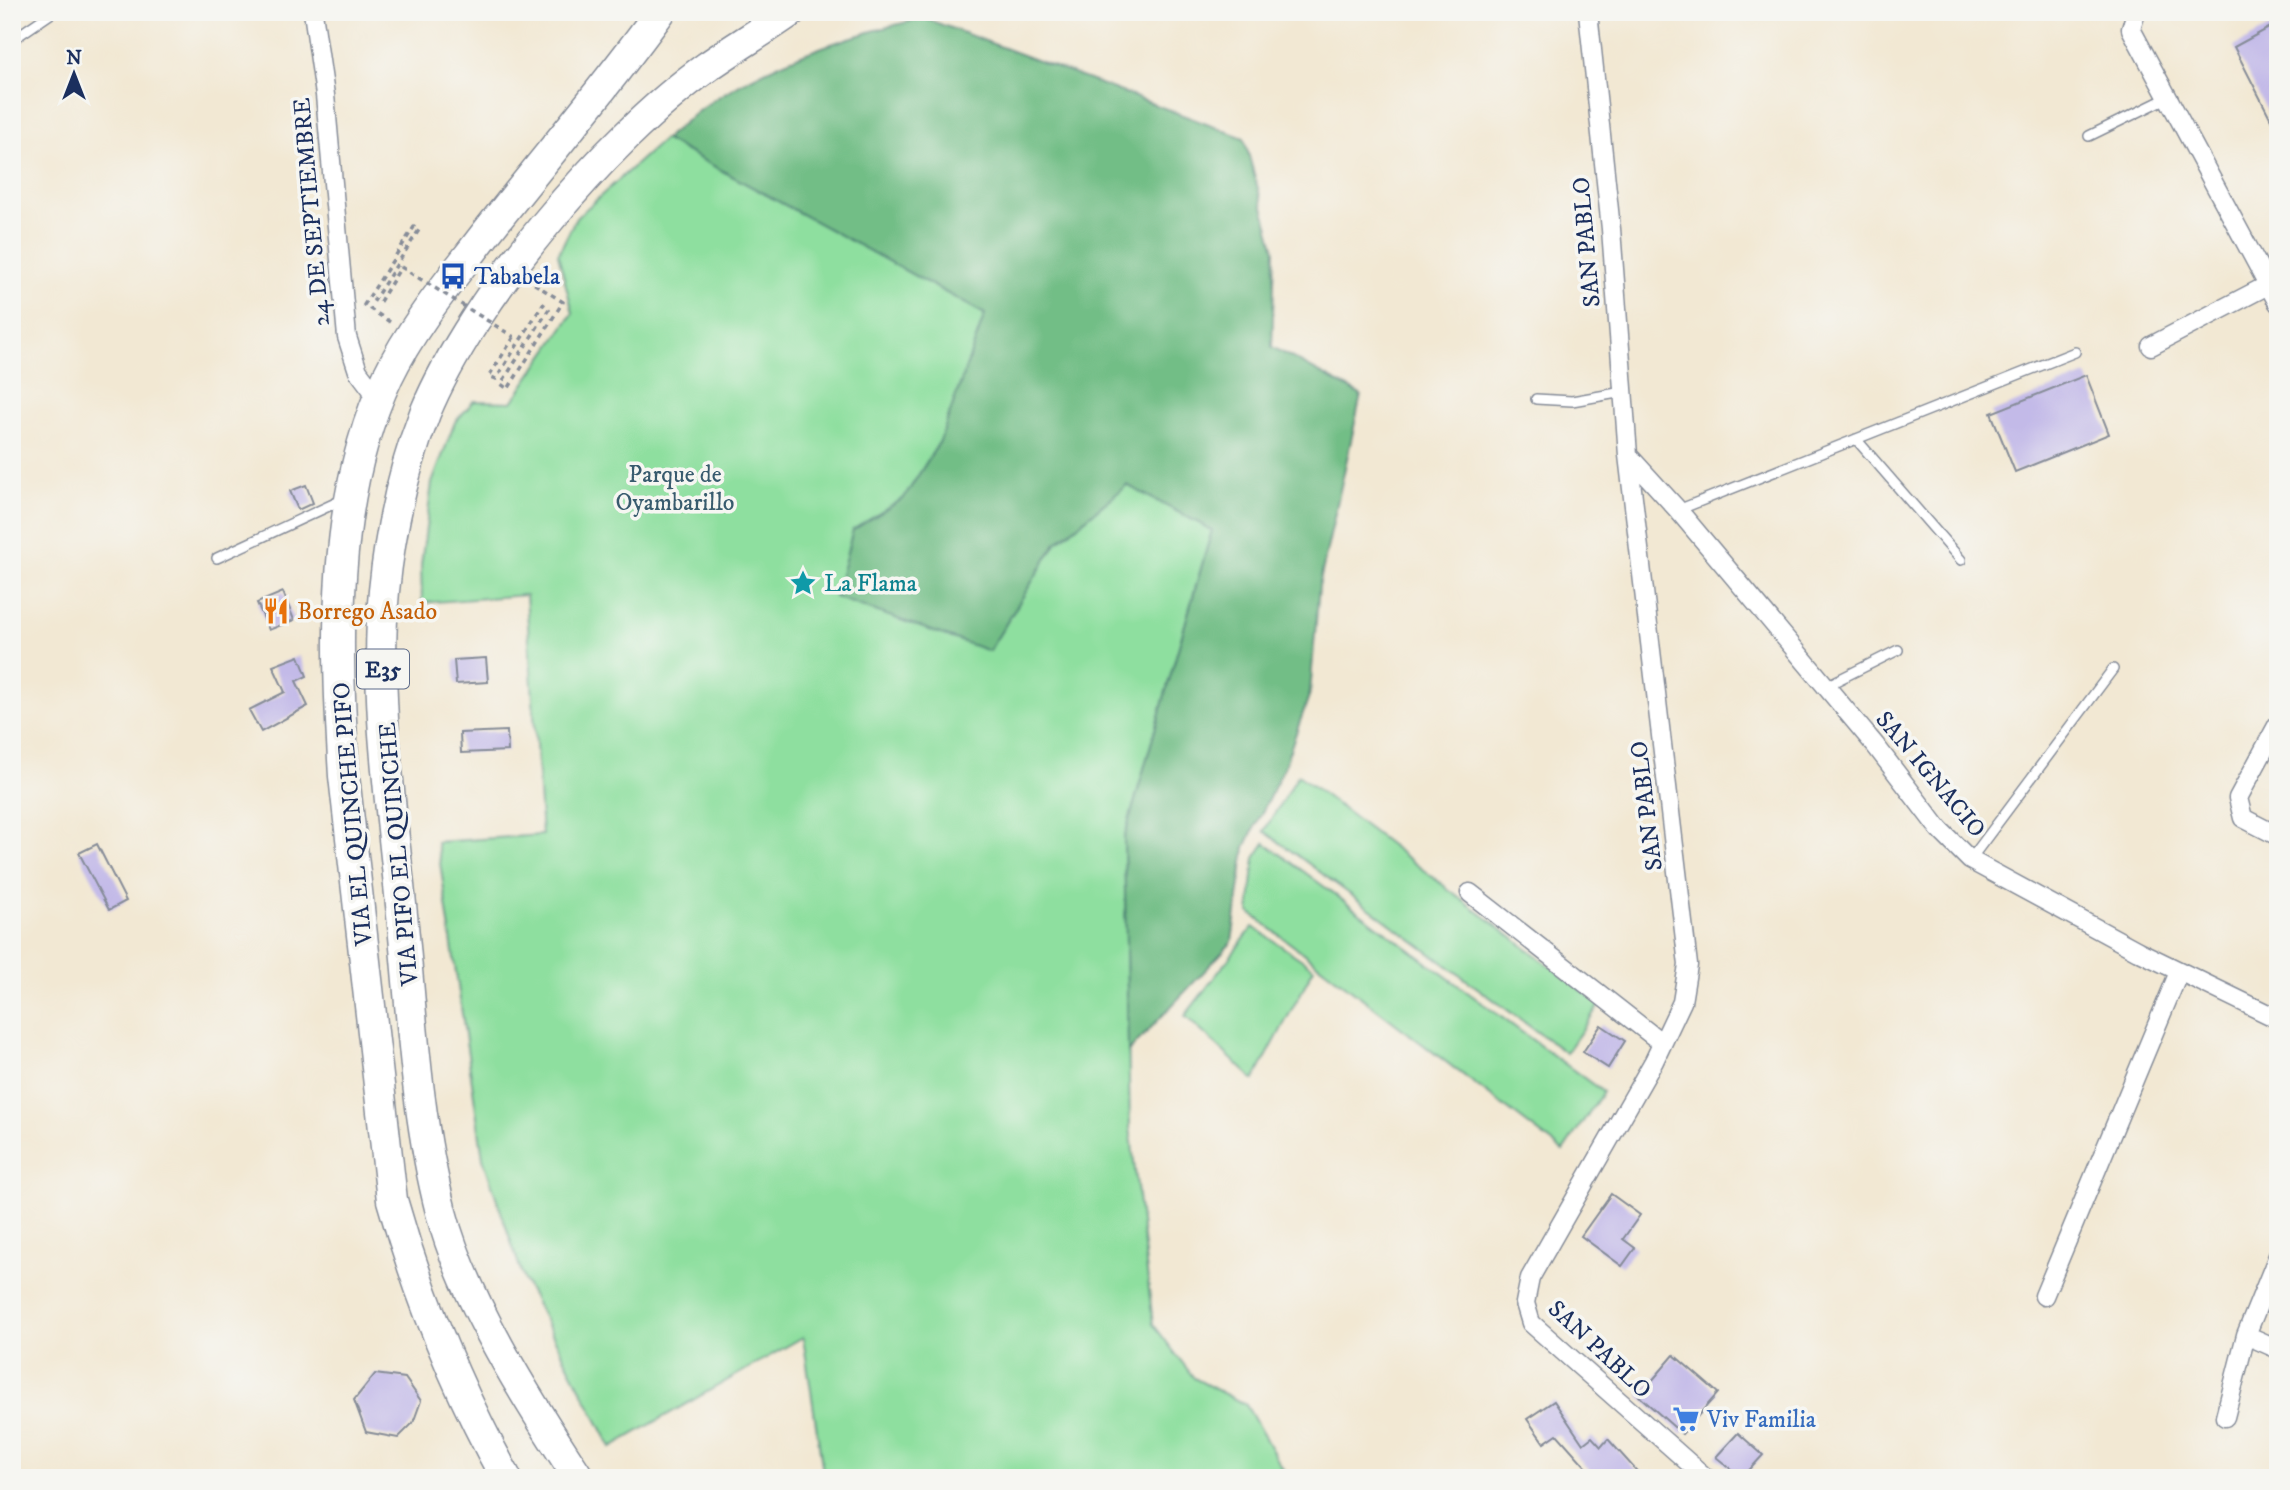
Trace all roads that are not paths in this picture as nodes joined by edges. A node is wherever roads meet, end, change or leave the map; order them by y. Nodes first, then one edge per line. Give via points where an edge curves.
1 (53, 12) edge
2 (313, 12) edge
3 (660, 12) edge
4 (790, 12) edge
5 (1588, 12) edge
6 (2136, 12) edge
7 (12, 40) edge
8 (2167, 98) junction
9 (2089, 136) dead end
10 (2268, 285) junction
11 (2278, 303) edge
12 (2151, 346) dead end
13 (2075, 352) dead end
14 (1623, 392) junction
15 (379, 399) junction
16 (1536, 399) dead end
17 (1856, 439) junction
18 (1628, 456) junction
19 (352, 496) junction
20 (1678, 510) junction
21 (217, 558) dead end
22 (1961, 560) dead end
23 (1898, 650) dead end
24 (2113, 669) dead end
25 (1826, 686) junction
26 (2278, 724) edge
27 (2278, 836) edge
28 (1970, 860) junction
29 (1470, 892) dead end
30 (2179, 972) junction
31 (2278, 1020) edge
32 (1662, 1043) junction
33 (2278, 1256) edge
34 (2044, 1296) dead end
35 (2246, 1335) junction
36 (2278, 1349) edge
37 (2225, 1417) dead end
38 (506, 1478) edge
39 (579, 1478) edge
40 (1706, 1478) edge

1 - 7 lane
2 - 15 street, 24 DE SEPTIEMBRE via 347,337 358,371
3 - 15 highway, VIA EL QUINCHE PIFO / E35 via 441,291 388,374
4 - 39 highway, VIA PIFO EL QUINCHE / E35 via 705,69 647,117 549,220 486,303 426,411 404,478 384,594 384,688 422,1119 442,1216 473,1294 506,1358
5 - 14 street, SAN PABLO
6 - 8 street via 2131,29
8 - 9 lane
8 - 10 street
10 - 11 street
10 - 12 street
13 - 17 lane
14 - 16 lane via 1572,401
14 - 18 street, SAN PABLO
15 - 19 highway, VIA EL QUINCHE PIFO / E35 via 366,432
17 - 20 lane
17 - 22 lane
18 - 20 street, SAN IGNACIO
18 - 32 street, SAN PABLO via 1688,965 1682,1002
19 - 21 lane
19 - 38 highway, VIA EL QUINCHE PIFO / E35 via 340,593 340,707 392,1200 411,1268 454,1378
20 - 25 street, SAN IGNACIO
23 - 25 lane
24 - 28 lane
25 - 28 street, SAN IGNACIO via 1939,829
26 - 27 street via 2238,798 2243,818
28 - 30 street, SAN IGNACIO
29 - 32 street
30 - 31 street, SAN IGNACIO
30 - 34 street
32 - 40 street, SAN PABLO via 1530,1278 1525,1303 1531,1322
33 - 35 street
35 - 36 street
35 - 37 street

